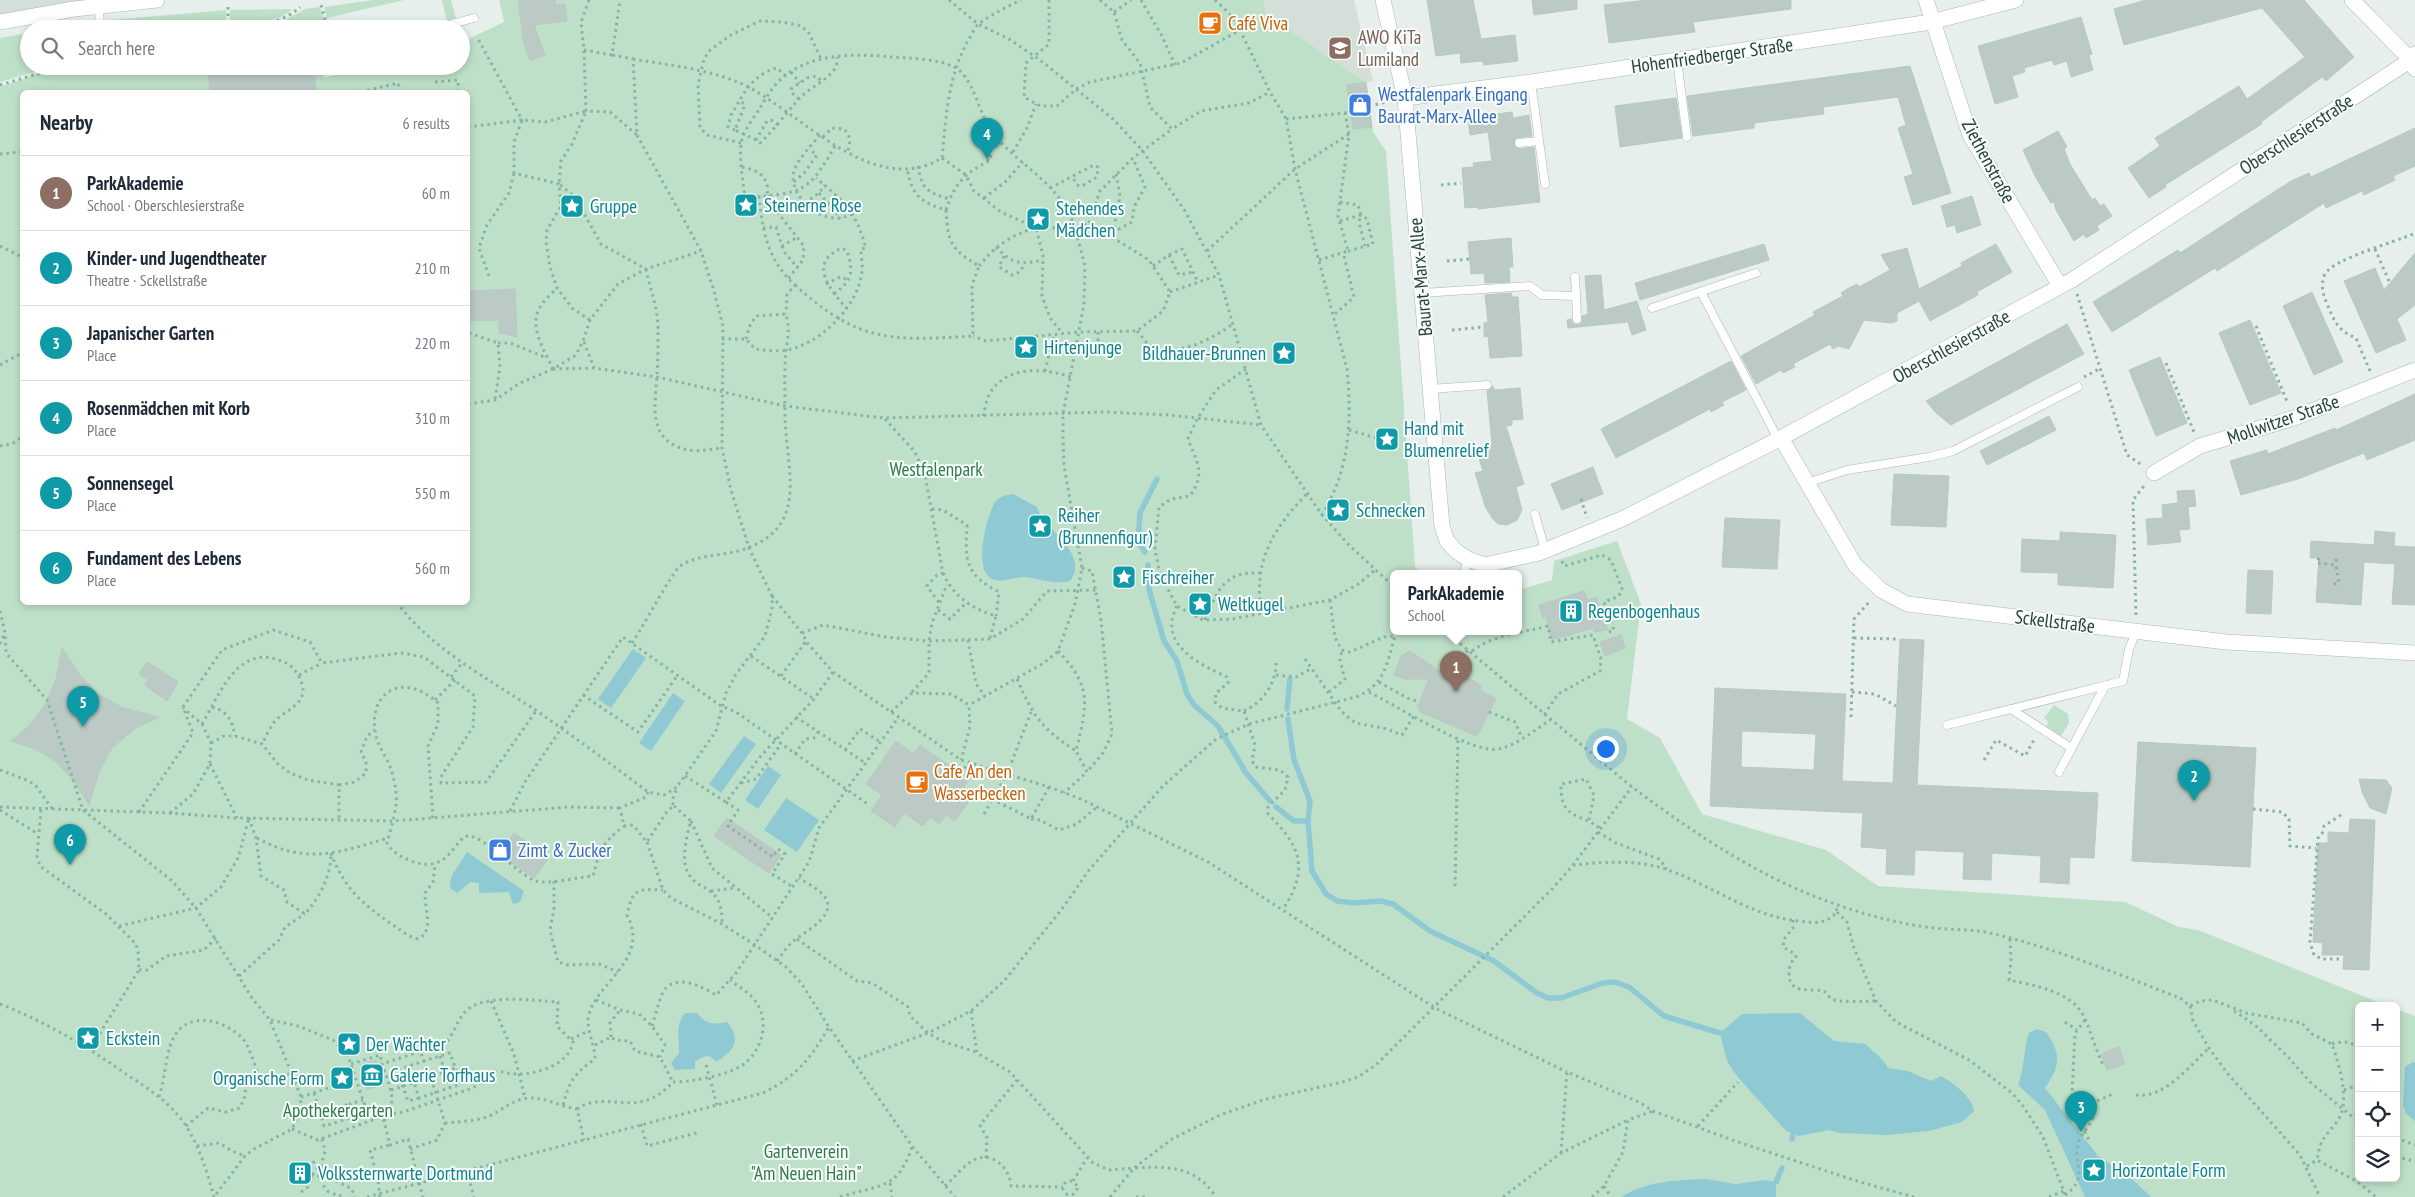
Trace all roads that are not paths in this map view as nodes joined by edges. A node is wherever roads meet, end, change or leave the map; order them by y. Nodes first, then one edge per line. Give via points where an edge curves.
1 (157, 0) edge
2 (1382, 0) edge
3 (1926, 0) edge
4 (2016, 0) edge
5 (2352, 0) edge
6 (73, 5) edge
7 (474, 18) dead end
8 (45, 20) edge
9 (467, 20) edge
10 (0, 22) edge
11 (20, 22) edge
12 (1931, 22) junction
13 (1677, 60) junction
14 (2414, 61) edge
15 (1531, 82) junction
16 (1405, 98) junction
17 (1688, 137) dead end
18 (1539, 141) junction
19 (1519, 144) dead end
20 (1545, 184) dead end
21 (1756, 273) dead end
22 (1575, 277) dead end
23 (2066, 283) junction
24 (1701, 292) junction
25 (1422, 293) junction
26 (1576, 296) junction
27 (1652, 308) dead end
28 (1577, 320) dead end
29 (2415, 370) edge
30 (1487, 384) dead end
31 (2078, 387) road end
32 (1430, 390) junction
33 (1780, 438) junction
34 (2154, 473) road end
35 (1808, 483) junction
36 (1535, 514) dead end
37 (1545, 550) junction
38 (1463, 561) edge
39 (2137, 630) junction
40 (2415, 653) edge
41 (2105, 686) junction
42 (2011, 709) junction
43 (1947, 726) dead end
44 (2071, 748) junction
45 (2059, 772) dead end

1 - 6 street via 99,14
2 - 16 street, Baurat-Marx-Allee
3 - 12 street, Ziethenstraße
4 - 12 street, Hohenfriedberger Straße
5 - 14 street
6 - 8 street
7 - 9 lane
10 - 11 street
12 - 13 street, Hohenfriedberger Straße
12 - 23 street, Ziethenstraße via 1970,134
13 - 15 street, Hohenfriedberger Straße
13 - 17 lane
14 - 23 street, Oberschlesierstraße
15 - 16 street, Hohenfriedberger Straße
15 - 18 lane
16 - 25 street, Baurat-Marx-Allee
18 - 19 lane
18 - 20 lane
21 - 24 lane
22 - 26 lane
23 - 33 street, Oberschlesierstraße
24 - 27 lane
24 - 33 lane
25 - 26 lane via 1530,286 1542,296
25 - 32 street, Baurat-Marx-Allee
26 - 28 lane
29 - 34 street, Mollwitzer Straße via 2294,418 2200,446
30 - 32 lane
31 - 35 lane via 1953,451 1847,470
32 - 38 street, Baurat-Marx-Allee via 1442,526 1447,541
33 - 35 street, Sckellstraße
33 - 37 street, Oberschlesierstraße via 1622,519
35 - 39 street, Sckellstraße via 1855,565 1880,590 1907,604
36 - 37 lane
37 - 38 street, Oberschlesierstraße via 1485,564
39 - 40 street, Sckellstraße via 2226,642
39 - 41 lane via 2129,649 2123,681
41 - 42 lane
41 - 44 lane
42 - 43 lane
42 - 44 lane
44 - 45 lane

